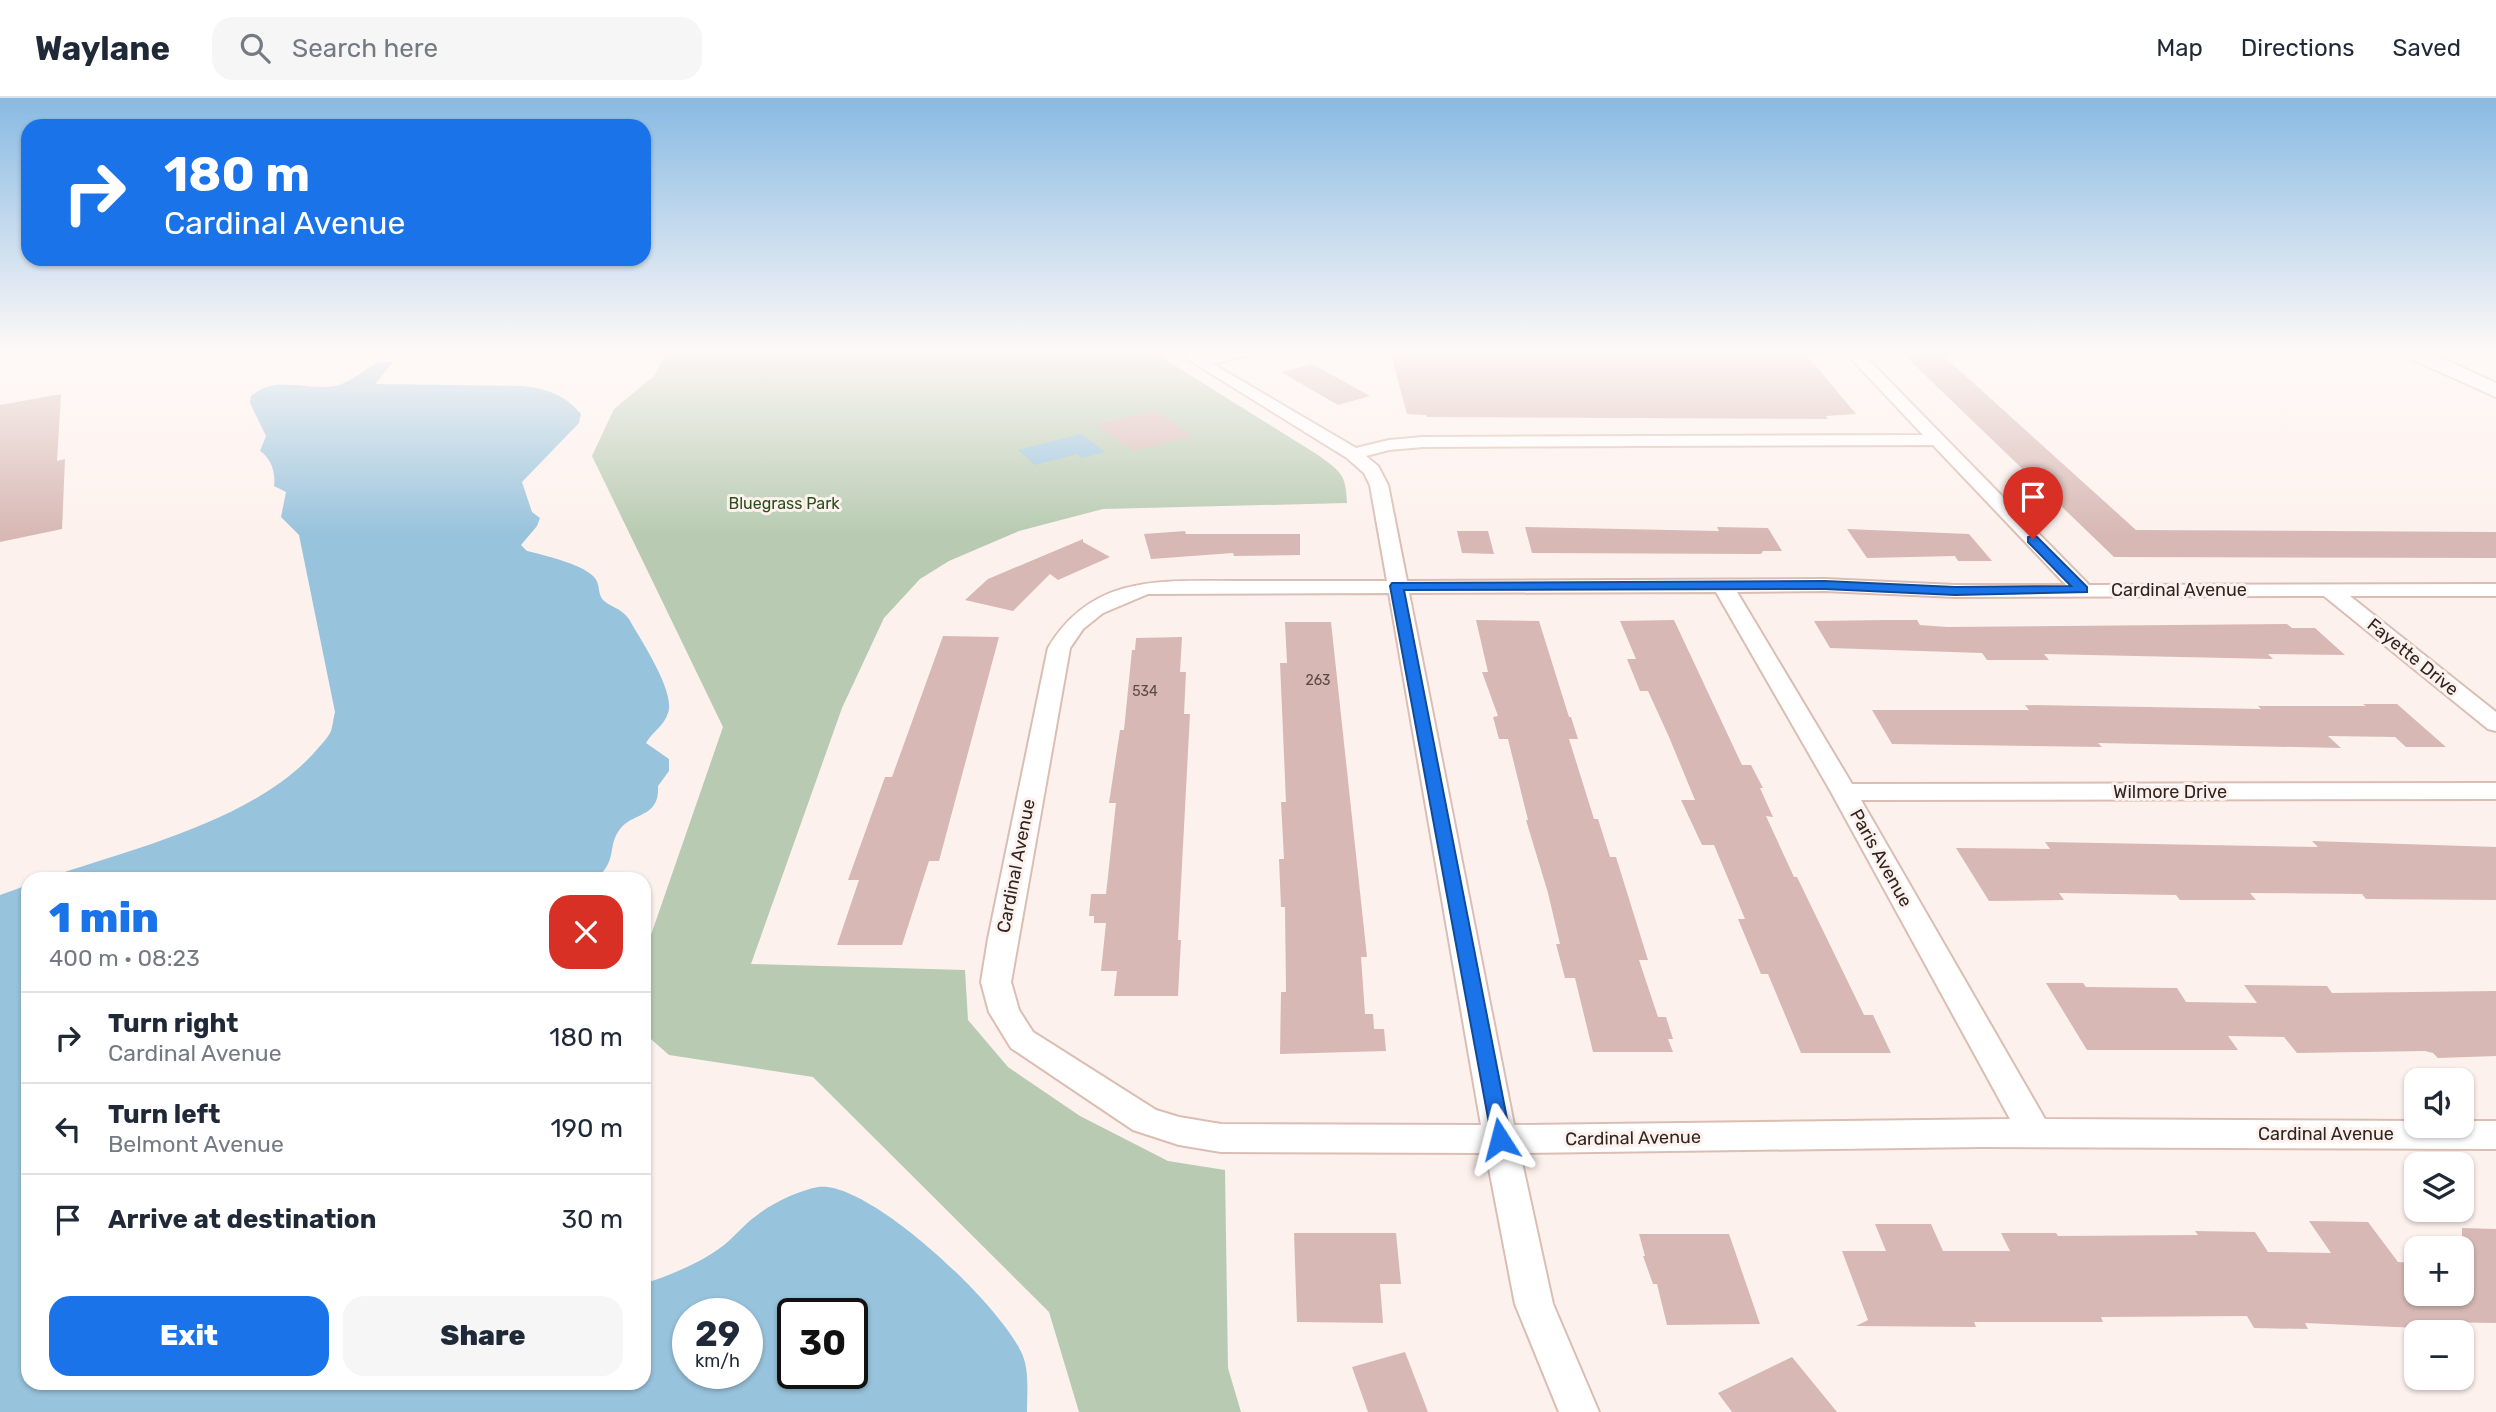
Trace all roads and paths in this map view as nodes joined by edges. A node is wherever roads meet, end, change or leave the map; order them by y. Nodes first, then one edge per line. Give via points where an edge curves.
1 (1282, 411) edge
2 (1908, 411) edge
3 (1935, 440) junction
4 (1353, 454) junction
5 (1397, 586) junction
6 (1723, 586) junction
7 (2083, 590) junction
8 (2329, 590) junction
9 (2496, 590) edge
10 (2496, 724) edge
11 (2496, 791) edge
12 (1844, 792) junction
13 (2035, 1133) junction
14 (2496, 1135) edge
15 (1500, 1139) junction
16 (1579, 1412) edge

1 - 4 street
2 - 3 street
3 - 4 street via 1415,442
3 - 7 street
4 - 5 street via 1372,470 1379,485
5 - 6 street, Cardinal Avenue
5 - 15 street
5 - 15 street, Cardinal Avenue via 1147,588 1113,597 1068,631 1059,648 996,982 1004,1012 1022,1040 1145,1120 1179,1131 1221,1138
6 - 7 street, Cardinal Avenue
6 - 12 street, Paris Avenue
7 - 8 street, Cardinal Avenue
8 - 9 street, Cardinal Avenue
8 - 10 street, Fayette Drive
11 - 12 street, Wilmore Drive
12 - 13 street, Paris Avenue
13 - 14 street, Cardinal Avenue
13 - 15 street, Cardinal Avenue
15 - 16 street via 1534,1304

